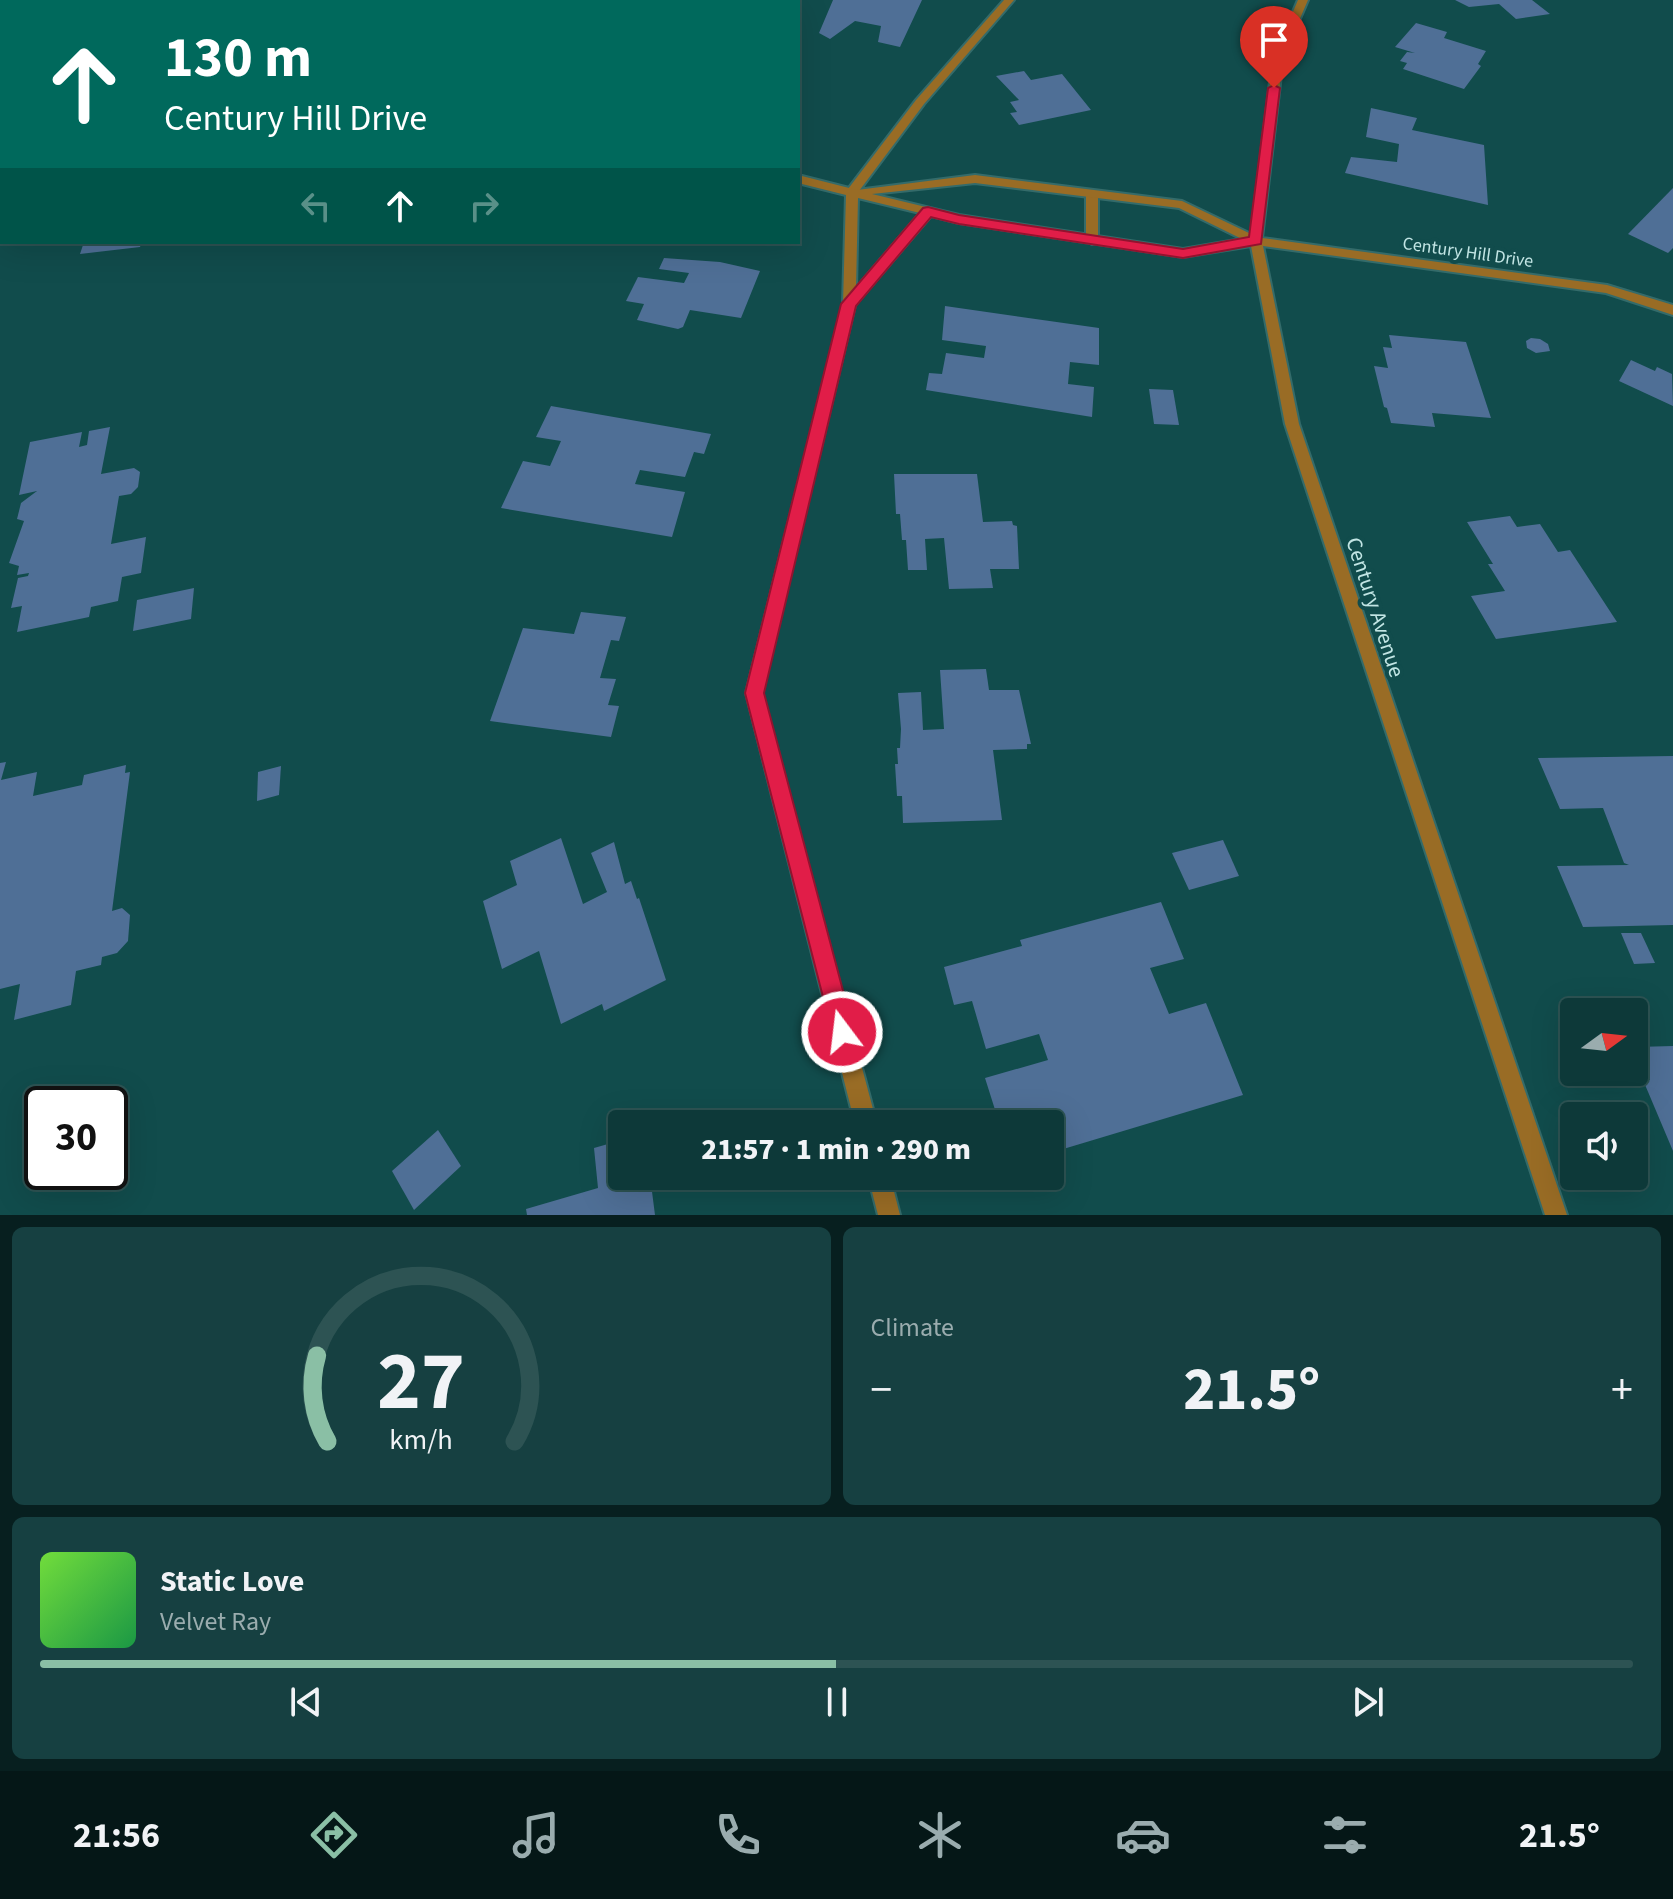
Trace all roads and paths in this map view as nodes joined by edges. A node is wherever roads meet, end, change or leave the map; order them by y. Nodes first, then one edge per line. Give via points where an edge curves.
1 (1009, 0) edge
2 (1303, 0) edge
3 (800, 179) edge
4 (852, 192) junction
5 (1092, 194) junction
6 (928, 212) junction
7 (1092, 240) junction
8 (1256, 241) junction
9 (849, 304) junction
10 (1673, 310) edge
11 (862, 1110) edge
12 (883, 1190) edge
13 (889, 1215) edge
14 (1556, 1215) edge

1 - 4 street via 920,102
2 - 8 street, Century Avenue via 1278,58
3 - 4 street, Century Hill Drive
4 - 5 street, Century Hill Drive via 975,179
4 - 6 street, Century Hill Drive
4 - 9 street
5 - 7 street
5 - 8 street, Century Hill Drive via 1182,205
6 - 7 street, Century Hill Drive
6 - 9 street
7 - 8 street, Century Hill Drive via 1183,253
8 - 10 street, Century Hill Drive via 1607,289
8 - 14 street, Century Avenue via 1292,424
9 - 11 street via 754,693
12 - 13 street

